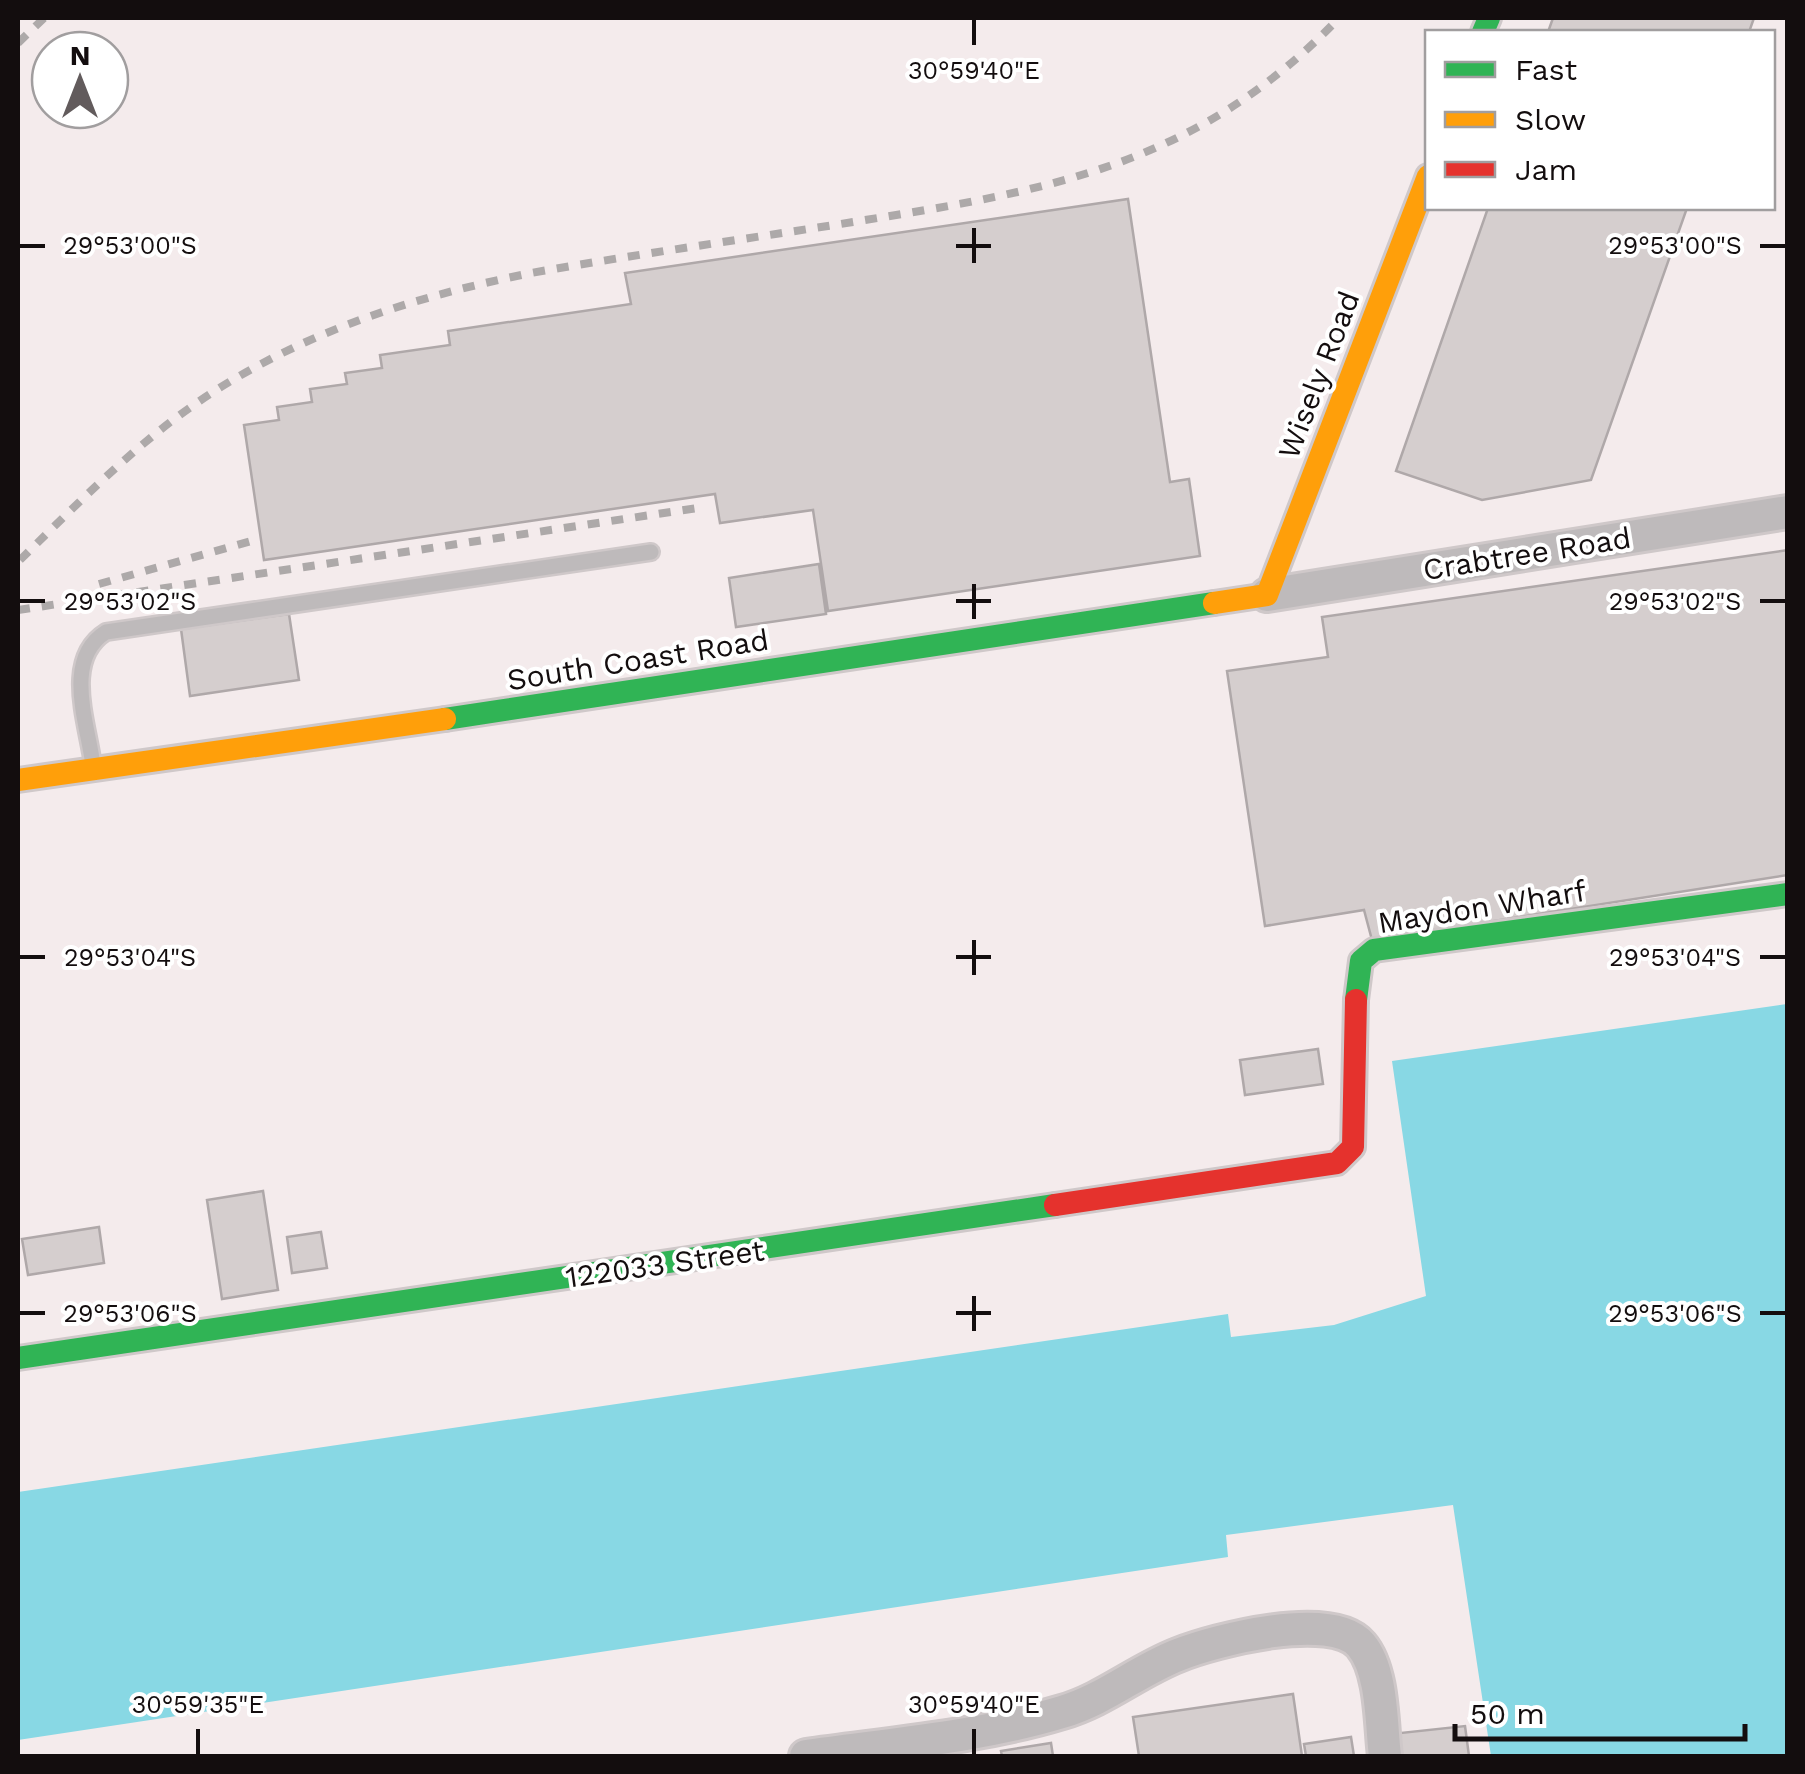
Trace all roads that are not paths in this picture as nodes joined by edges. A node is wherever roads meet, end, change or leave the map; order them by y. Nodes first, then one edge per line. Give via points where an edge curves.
1 (1425, 184) edge
2 (1788, 512) edge
3 (651, 552) dead end
4 (1268, 595) junction
5 (94, 769) junction
6 (18, 780) edge
7 (1788, 894) edge
8 (1313, 1170) joint
9 (18, 1358) edge
10 (806, 1756) edge
11 (1385, 1756) edge

1 - 4 street, Wisely Road
2 - 4 street, Crabtree Road
3 - 5 lane via 106,632 81,658
4 - 5 street, South Coast Road
5 - 6 street, South Coast Road
7 - 8 street, Maydon Wharf via 1374,950 1361,961 1356,980 1353,1147 1337,1163
8 - 9 street, 122033 Street
10 - 11 street via 1065,1712 1179,1654 1302,1628 1346,1635 1361,1645 1371,1667

